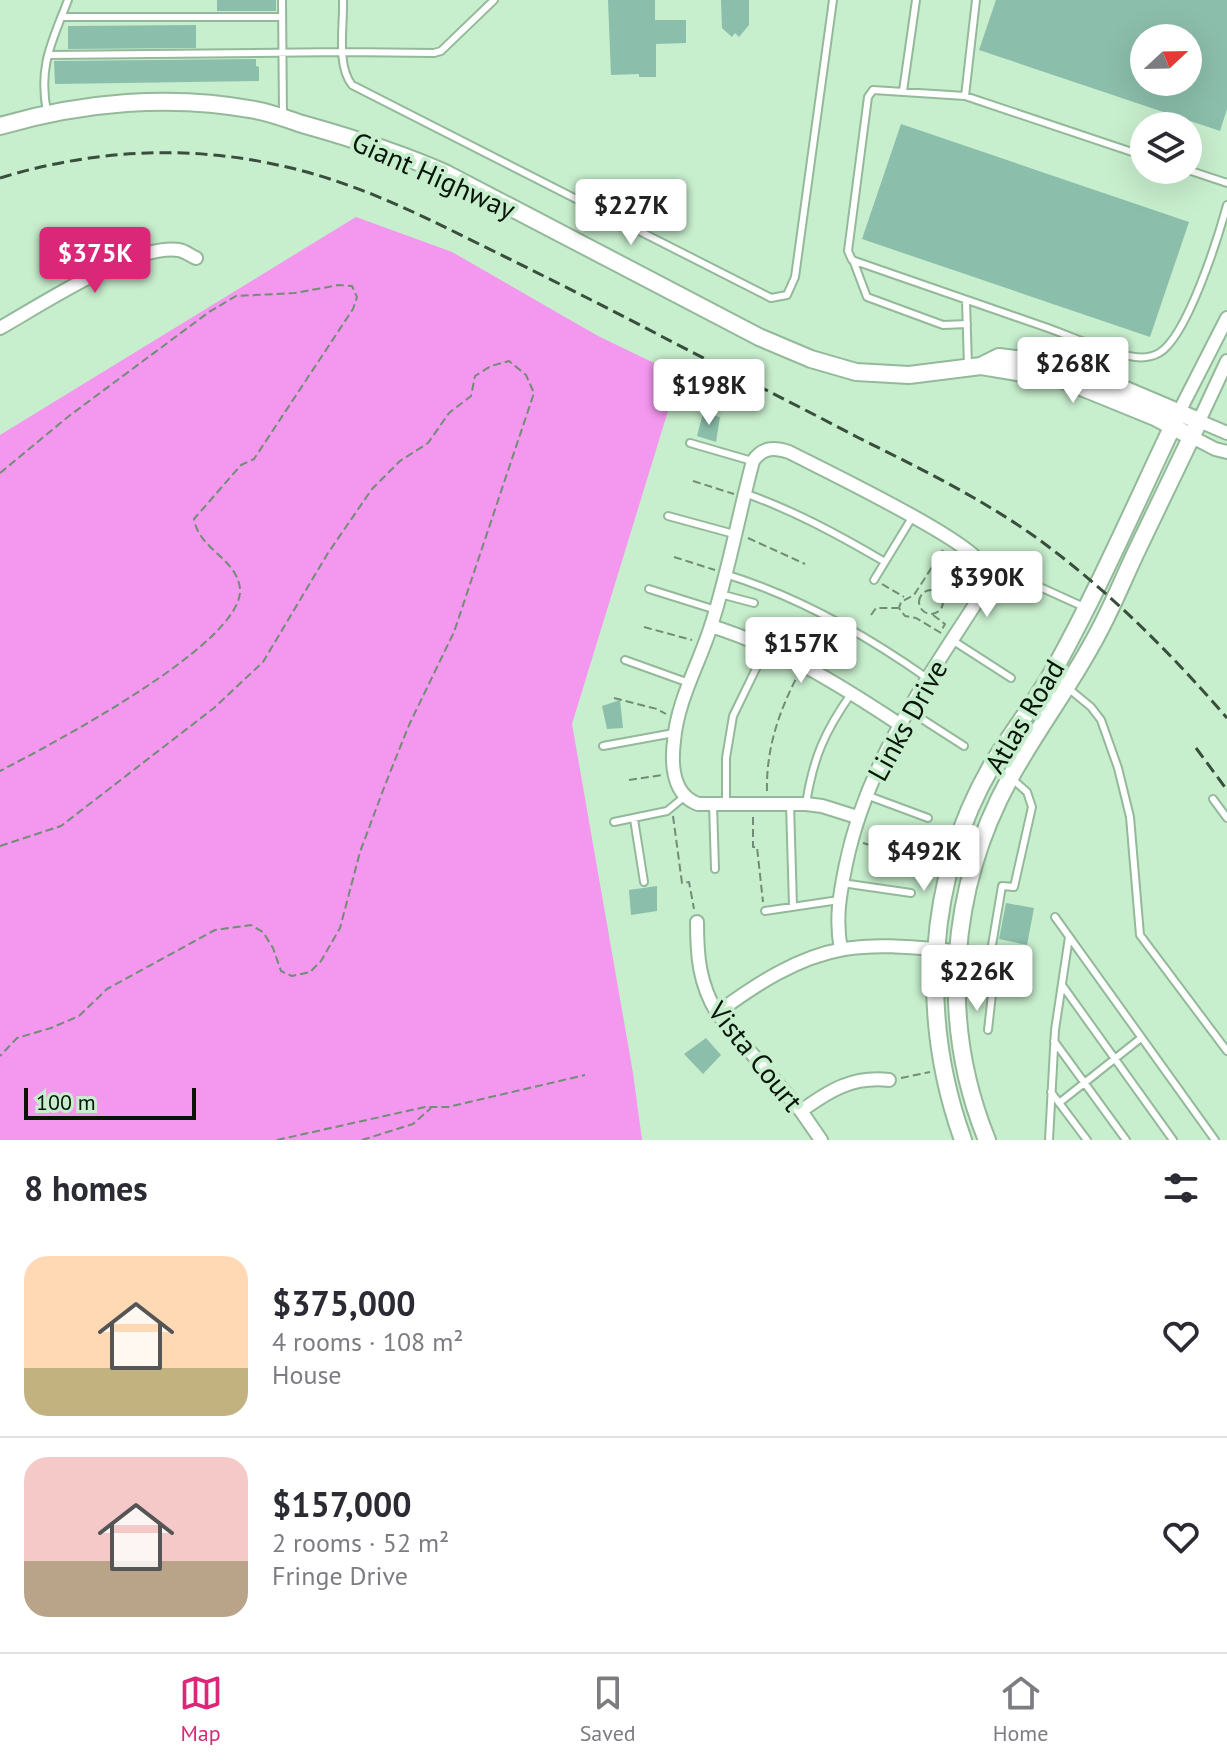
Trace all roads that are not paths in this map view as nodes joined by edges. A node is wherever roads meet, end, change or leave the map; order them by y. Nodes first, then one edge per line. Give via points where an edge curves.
1 (68, 0) edge
2 (282, 0) edge
3 (343, 0) edge
4 (494, 0) edge
5 (833, 0) edge
6 (916, 0) edge
7 (976, 0) edge
8 (62, 17) junction
9 (282, 17) junction
10 (344, 52) junction
11 (282, 53) junction
12 (48, 55) junction
13 (903, 91) junction
14 (965, 96) junction
15 (47, 114) junction
16 (283, 117) junction
17 (0, 126) edge
18 (1130, 151) edge
19 (1202, 175) edge
20 (1227, 183) edge
21 (1227, 205) edge
22 (196, 258) dead end
23 (852, 260) junction
24 (966, 300) junction
25 (1227, 318) edge
26 (967, 324) junction
27 (0, 328) edge
28 (1227, 361) edge
29 (975, 367) junction
30 (1176, 419) junction
31 (1199, 421) junction
32 (1227, 433) edge
33 (1192, 437) junction
34 (690, 443) dead end
35 (1227, 452) edge
36 (755, 459) junction
37 (744, 494) junction
38 (668, 516) dead end
39 (913, 516) junction
40 (734, 534) junction
41 (885, 562) junction
42 (985, 569) junction
43 (725, 574) junction
44 (874, 580) road end
45 (649, 589) dead end
46 (720, 594) junction
47 (754, 603) dead end
48 (1086, 608) junction
49 (716, 610) junction
50 (711, 626) junction
51 (952, 640) junction
52 (767, 646) junction
53 (625, 660) dead end
54 (1011, 678) dead end
55 (928, 679) junction
56 (690, 683) junction
57 (1068, 688) junction
58 (852, 692) junction
59 (908, 710) junction
60 (899, 724) junction
61 (675, 733) junction
62 (603, 746) dead end
63 (964, 746) dead end
64 (1010, 777) junction
65 (866, 795) junction
66 (684, 797) junction
67 (1213, 799) dead end
68 (720, 804) junction
69 (790, 804) junction
70 (806, 804) junction
71 (857, 817) junction
72 (928, 818) dead end
73 (1227, 818) edge
74 (634, 819) junction
75 (614, 822) dead end
76 (715, 869) dead end
77 (644, 882) dead end
78 (842, 883) junction
79 (911, 893) dead end
80 (839, 900) junction
81 (793, 906) junction
82 (765, 911) road end
83 (1055, 917) dead end
84 (697, 922) road end
85 (1069, 937) junction
86 (841, 949) junction
87 (935, 950) junction
88 (956, 956) junction
89 (990, 957) junction
90 (1062, 985) junction
91 (717, 1013) junction
92 (988, 1030) dead end
93 (1141, 1038) junction
94 (1054, 1041) junction
95 (1227, 1051) edge
96 (1114, 1058) junction
97 (889, 1080) road end
98 (1083, 1081) junction
99 (1051, 1092) junction
100 (1059, 1103) junction
101 (801, 1111) junction
102 (821, 1140) edge
103 (963, 1140) edge
104 (987, 1140) edge
105 (1049, 1140) edge
106 (1087, 1140) edge
107 (1126, 1140) edge
108 (1173, 1140) edge
109 (1215, 1140) edge

1 - 8 lane
2 - 9 lane
3 - 10 lane
4 - 10 lane via 441,51
5 - 10 lane via 795,277 787,295 771,298 352,85
6 - 13 lane
7 - 14 lane
8 - 9 lane
8 - 12 lane
9 - 11 lane
10 - 11 lane
11 - 12 lane
11 - 16 lane
12 - 15 lane via 42,87
13 - 14 lane
13 - 23 lane via 876,89 868,97 848,246
14 - 18 lane
15 - 16 street, Giant Highway via 117,103 168,102 225,105
15 - 17 street, Giant Highway
16 - 29 street, Giant Highway via 447,174 811,359 856,372 909,375
19 - 20 lane
21 - 24 lane via 1192,303 1171,343 1151,357 1121,353
22 - 27 street via 180,250 148,253 99,273
23 - 24 lane
23 - 26 lane via 867,297 943,325
24 - 26 lane
25 - 30 street, Atlas Road
26 - 29 lane
28 - 31 street, Atlas Road
29 - 30 street, Giant Highway via 1064,380
30 - 31 street, Giant Highway
30 - 33 street, Giant Highway
30 - 48 street, Atlas Road
31 - 32 street, Giant Highway
31 - 33 street, Atlas Road
33 - 35 street, Giant Highway
33 - 57 street, Atlas Road
34 - 36 lane
36 - 37 street
36 - 39 street via 775,447 789,452
37 - 40 street
37 - 41 lane via 772,502
38 - 40 lane
39 - 41 lane
39 - 42 street
40 - 43 street
41 - 44 lane
42 - 48 lane via 998,568
42 - 51 street, Links Drive via 983,587
43 - 46 street
43 - 55 lane via 831,619
45 - 49 lane
46 - 47 lane
46 - 49 street
48 - 87 street, Atlas Road via 971,809 952,860
49 - 50 street
50 - 52 street
50 - 56 street
51 - 54 lane
51 - 55 street, Links Drive
52 - 58 street
52 - 68 lane via 733,716
53 - 56 lane
55 - 59 street, Links Drive
56 - 61 street
57 - 64 street, Atlas Road
57 - 95 lane via 1101,720 1118,768 1130,817 1140,935
58 - 60 street
58 - 70 lane via 822,739
59 - 60 street, Links Drive
59 - 63 lane
60 - 65 street, Links Drive
61 - 62 lane
61 - 66 street via 675,773
64 - 88 street, Atlas Road via 972,866
64 - 89 lane via 1027,792 1032,807 1014,887 1002,886
65 - 71 street, Links Drive
65 - 72 lane
66 - 68 street via 698,804
66 - 74 lane via 672,809
67 - 73 lane
68 - 69 street
68 - 76 lane
69 - 70 street
69 - 81 lane
70 - 71 street
71 - 78 street, Links Drive
74 - 75 lane
74 - 77 lane
78 - 79 lane
78 - 80 street, Links Drive
80 - 81 lane
80 - 86 street, Links Drive
81 - 82 lane
83 - 85 lane
84 - 91 street, Vista Court via 700,980
85 - 90 lane
85 - 93 lane
86 - 87 street
86 - 91 street via 773,975
87 - 88 street
87 - 103 street, Atlas Road via 943,1069
88 - 89 lane
88 - 104 street, Atlas Road via 964,1065
89 - 92 lane via 996,958
90 - 94 lane
90 - 96 lane
91 - 101 street, Vista Court
93 - 96 lane
93 - 109 lane
94 - 98 lane
94 - 99 lane
96 - 98 lane
96 - 108 lane
97 - 101 street via 857,1080
98 - 100 lane
98 - 107 lane
99 - 100 lane
99 - 105 lane
100 - 106 lane
101 - 102 street, Vista Court

